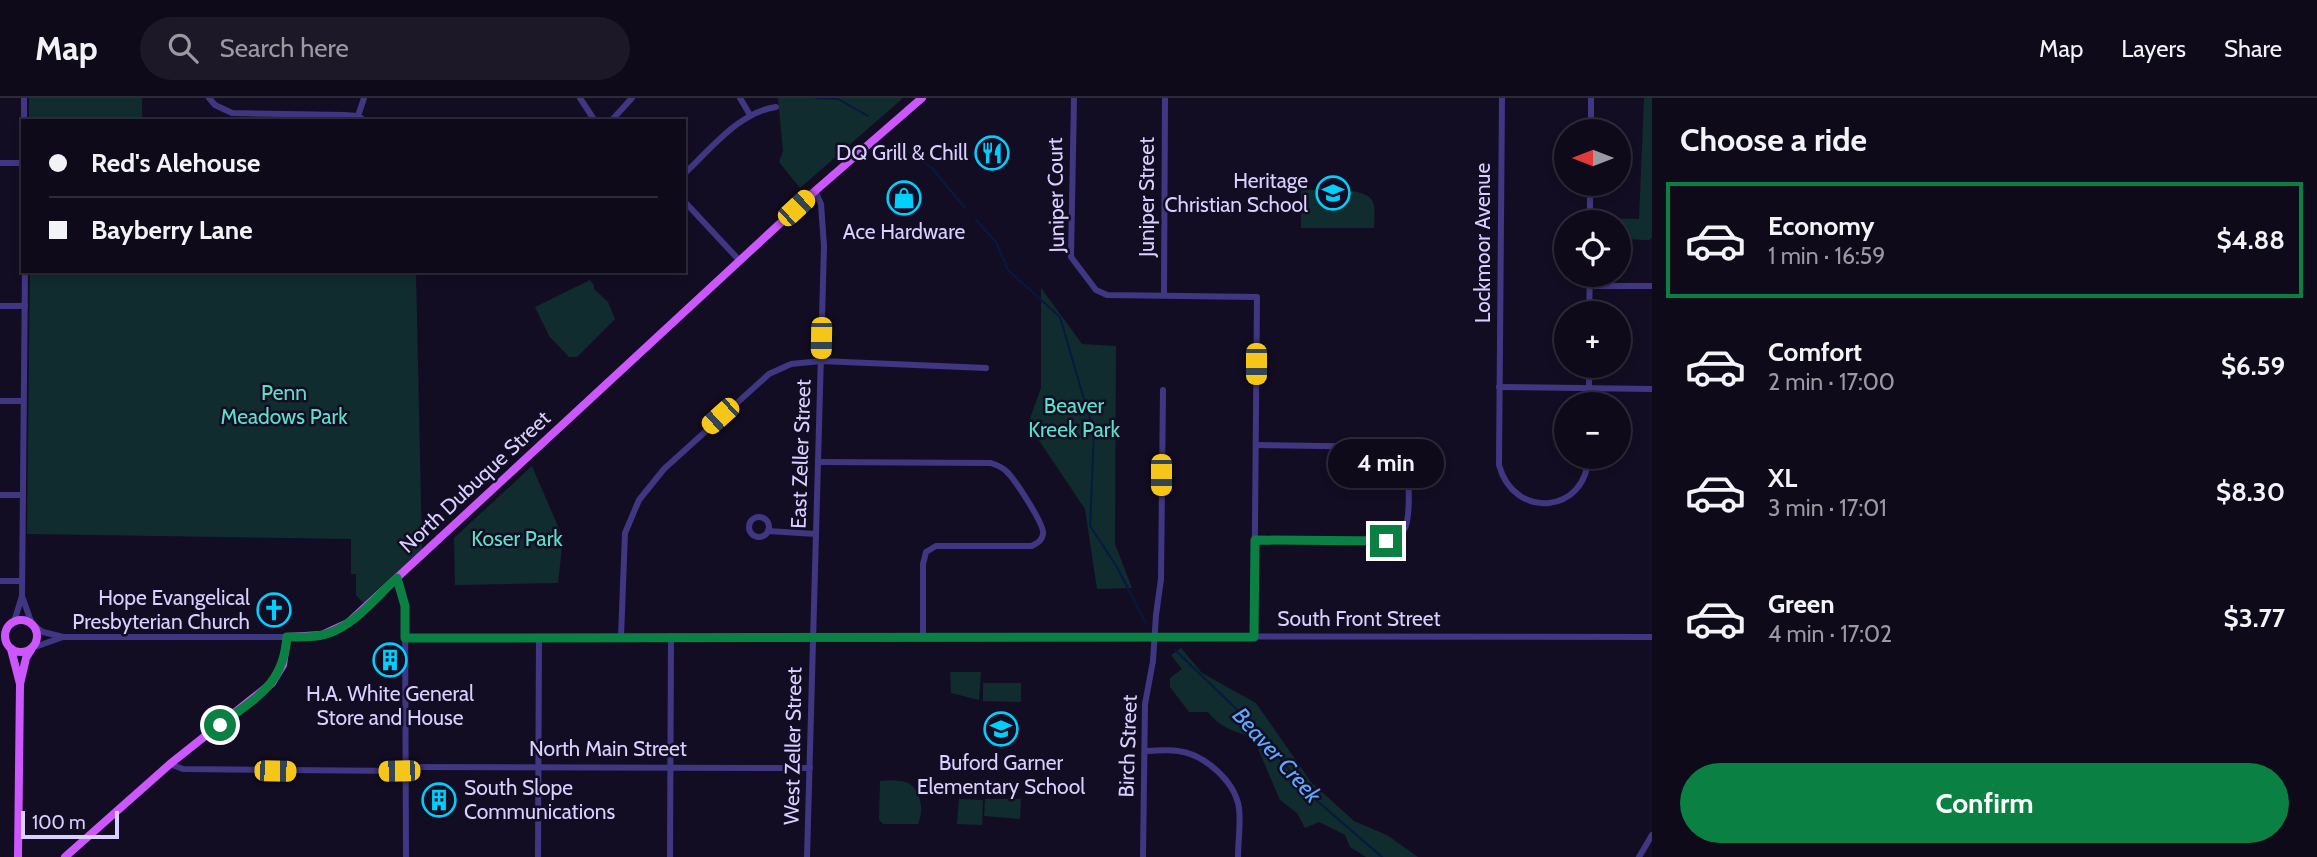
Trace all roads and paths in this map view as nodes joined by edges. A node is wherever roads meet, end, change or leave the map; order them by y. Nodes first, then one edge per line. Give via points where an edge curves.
1 (24, 98) edge
2 (209, 98) edge
3 (364, 98) edge
4 (580, 98) edge
5 (632, 98) edge
6 (740, 98) edge
7 (922, 98) edge
8 (1074, 98) edge
9 (1165, 98) edge
10 (1502, 98) edge
11 (1591, 98) edge
12 (776, 107) dead end
13 (750, 115) junction
14 (358, 116) junction
15 (24, 119) edge
16 (362, 119) edge
17 (595, 119) edge
18 (613, 119) edge
19 (1591, 119) edge
20 (0, 163) edge
21 (21, 163) edge
22 (686, 172) edge
23 (815, 191) junction
24 (686, 203) edge
25 (739, 260) junction
26 (25, 273) edge
27 (1631, 286) edge
28 (1652, 286) edge
29 (1164, 295) junction
30 (0, 306) edge
31 (25, 306) junction
32 (821, 361) junction
33 (986, 368) dead end
34 (1589, 378) edge
35 (1499, 387) junction
36 (1589, 388) junction
37 (1652, 389) edge
38 (1163, 390) dead end
39 (1589, 392) edge
40 (0, 401) edge
41 (23, 401) junction
42 (1256, 445) junction
43 (818, 462) junction
44 (1586, 469) edge
45 (0, 495) edge
46 (23, 495) junction
47 (768, 531) dead end
48 (816, 534) junction
49 (1255, 540) junction
50 (397, 578) junction
51 (0, 581) edge
52 (22, 581) junction
53 (22, 596) junction
54 (7, 625) edge
55 (33, 625) junction
56 (671, 636) junction
57 (813, 636) junction
58 (923, 636) junction
59 (1154, 636) junction
60 (62, 637) junction
61 (287, 637) junction
62 (539, 637) junction
63 (621, 637) junction
64 (1254, 637) junction
65 (1652, 637) edge
66 (405, 638) junction
67 (6, 645) edge
68 (31, 649) junction
69 (20, 684) junction
70 (1145, 751) junction
71 (170, 764) junction
72 (538, 766) junction
73 (670, 767) junction
74 (810, 768) junction
75 (405, 769) junction
76 (1652, 835) edge
77 (18, 857) edge
78 (65, 857) edge
79 (406, 857) edge
80 (538, 857) edge
81 (670, 857) edge
82 (807, 857) edge
83 (1143, 857) edge
84 (1238, 857) edge
85 (1639, 857) edge

1 - 15 street
2 - 14 street via 232,113
3 - 14 street
4 - 17 street
5 - 18 street
6 - 13 street
7 - 23 main road, North Dubuque Street
8 - 29 street, Juniper Court via 1072,261 1102,294
9 - 29 street, Juniper Street
10 - 35 street, Lockmoor Avenue
11 - 19 street
12 - 13 street
13 - 22 street
14 - 16 street
20 - 21 street
23 - 25 main road, North Dubuque Street
23 - 32 street, East Zeller Street via 821,204 824,246
24 - 25 street
25 - 50 main road, North Dubuque Street
26 - 31 street
27 - 28 street
29 - 42 street, Juniper Court via 1257,297
30 - 31 street
31 - 41 street
32 - 33 street
32 - 43 street, East Zeller Street
32 - 63 street via 791,364 769,373 647,487 625,533
34 - 36 street
35 - 36 street
35 - 44 street, Lockmoor Avenue via 1499,465 1511,490 1544,505 1565,498 1581,483
36 - 37 street
36 - 39 street
38 - 59 street, Birch Street via 1161,579
40 - 41 street
41 - 46 street
42 - 49 street
42 - 49 street via 1391,447 1403,454 1408,471 1407,522 1395,539
43 - 48 street, East Zeller Street
43 - 58 street via 991,463 1010,475 1041,523 1042,539 1032,545 936,546 926,552
45 - 46 street
46 - 52 street
47 - 48 street
48 - 57 street, East Zeller Street
49 - 64 street
50 - 61 main road, North Dubuque Street via 348,623 330,633
50 - 66 street via 405,606
51 - 52 street
52 - 53 street
53 - 54 street
53 - 55 street
54 - 55 main road via 25,620
54 - 67 main road
55 - 60 street
55 - 68 main road via 38,636
56 - 57 street, South Front Street
56 - 63 street, South Front Street
56 - 73 street
57 - 58 street, South Front Street
57 - 74 street, West Zeller Street
58 - 59 street, South Front Street
59 - 64 street, South Front Street
59 - 70 street, Birch Street via 1144,704
60 - 61 street
60 - 68 street
61 - 71 main road via 283,665 272,683
62 - 63 street, South Front Street
62 - 66 street, South Front Street
62 - 72 street
64 - 65 street, South Front Street
66 - 75 street
67 - 68 main road via 20,653
67 - 69 main road
68 - 69 main road
69 - 77 main road
70 - 83 street, Birch Street
70 - 84 street via 1191,754 1224,778 1239,807
71 - 75 street, North Main Street via 194,769
71 - 78 main road
72 - 73 street, North Main Street
72 - 75 street, North Main Street
72 - 80 street
73 - 74 street, North Main Street
73 - 81 street
74 - 82 street, West Zeller Street
75 - 79 street
76 - 85 street

